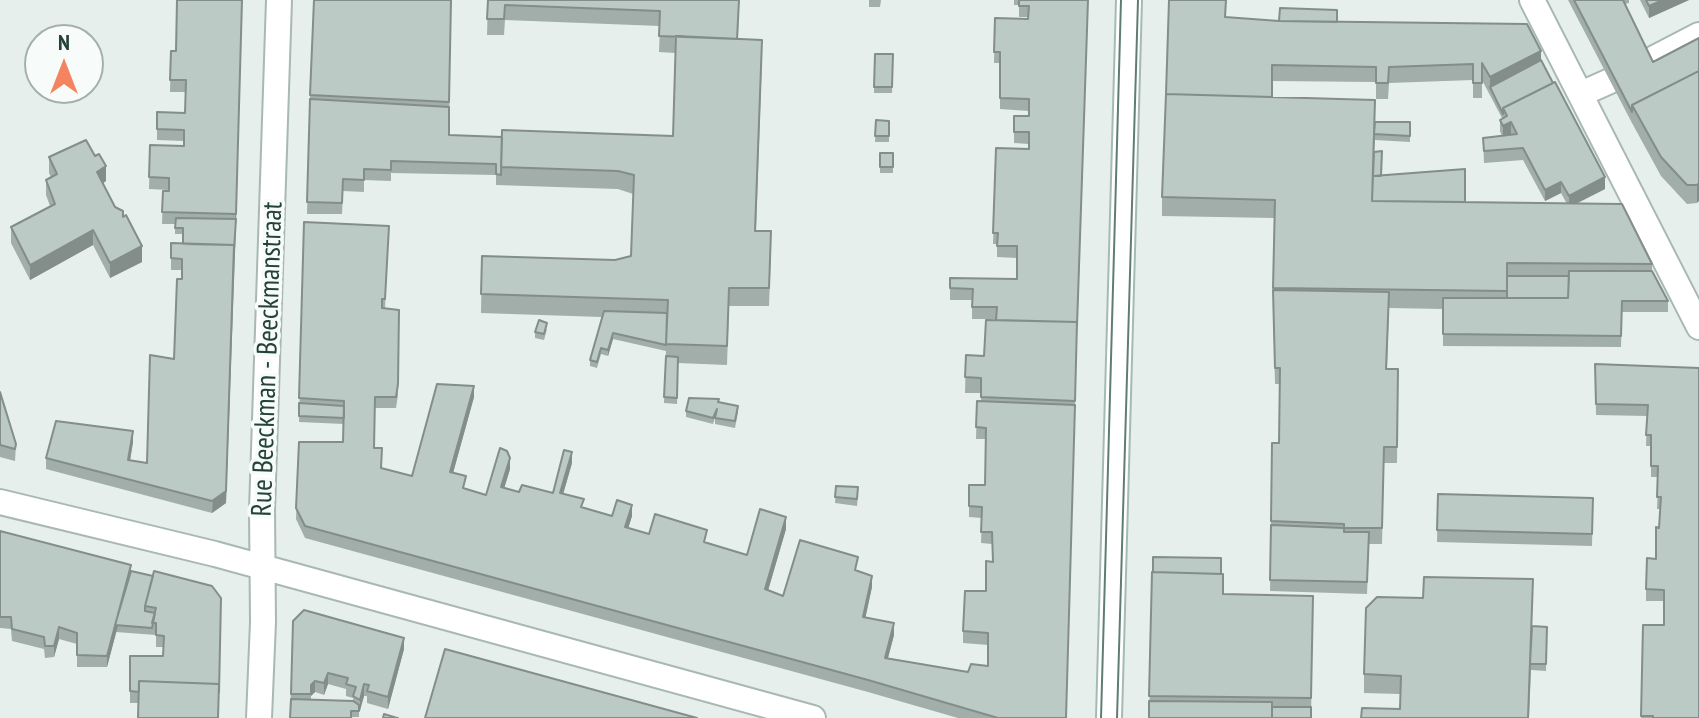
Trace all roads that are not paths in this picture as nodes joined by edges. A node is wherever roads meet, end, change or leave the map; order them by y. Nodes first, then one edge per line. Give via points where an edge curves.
1 (279, 0) edge
2 (1129, 0) edge
3 (1532, 0) edge
4 (1699, 35) edge
5 (1647, 62) edge
6 (1610, 81) edge
7 (1581, 94) junction
8 (1699, 327) edge
9 (0, 502) edge
10 (263, 568) junction
11 (259, 718) edge
12 (813, 718) edge
13 (1109, 718) edge

1 - 10 street, Rue Beeckman - Beeckmanstraat
2 - 13 street
3 - 7 street
4 - 5 street
6 - 7 street
7 - 8 street
9 - 10 street
10 - 11 street, Rue Beeckman - Beeckmanstraat
10 - 12 street

